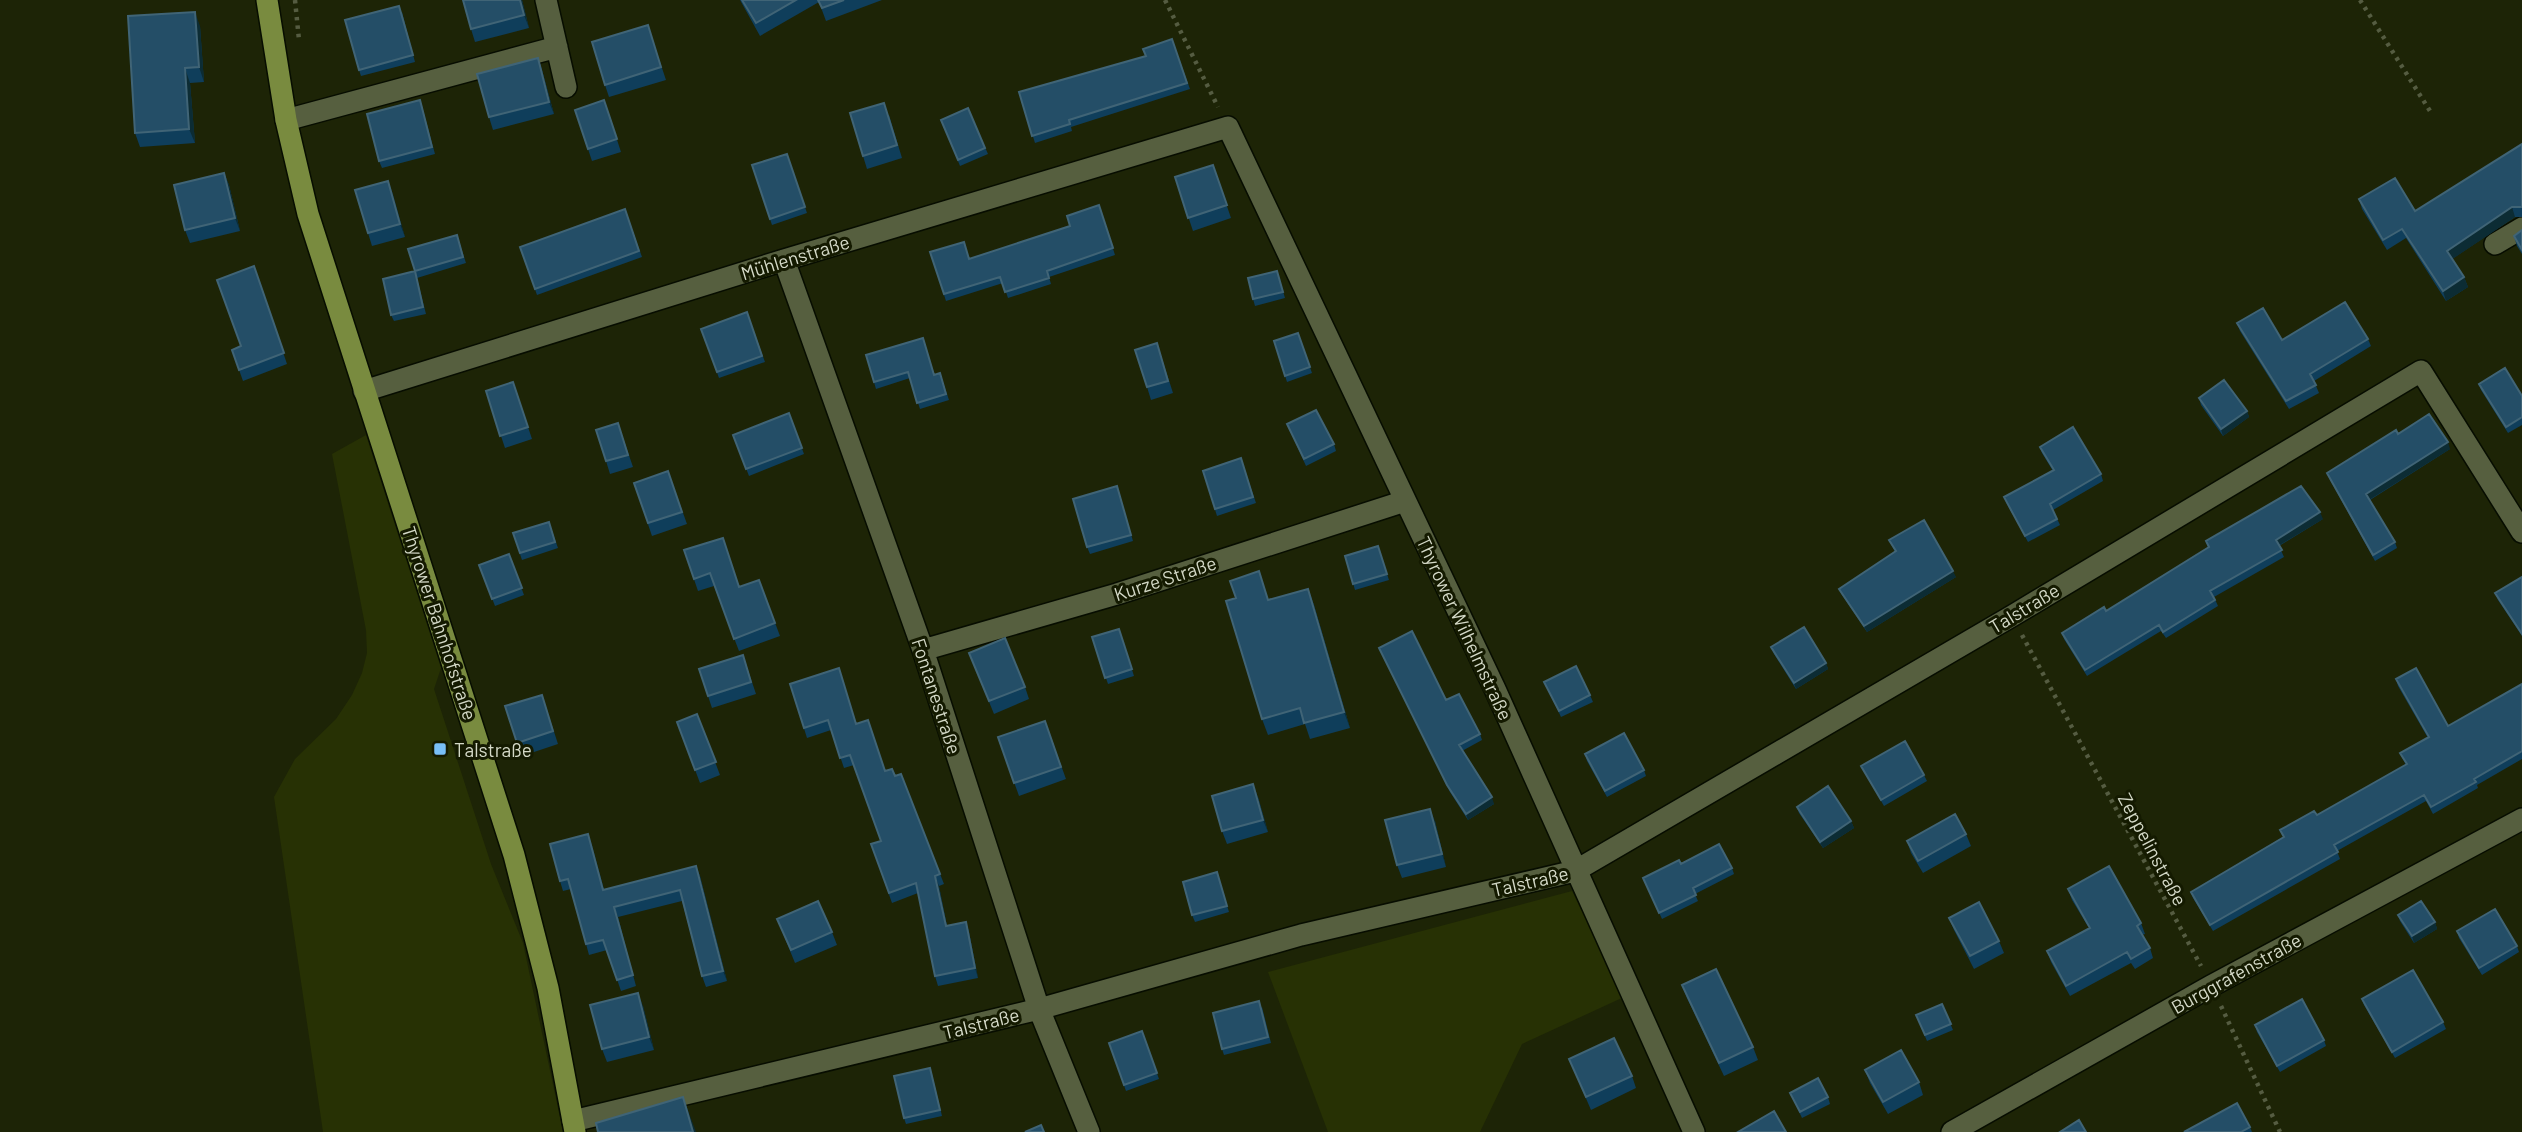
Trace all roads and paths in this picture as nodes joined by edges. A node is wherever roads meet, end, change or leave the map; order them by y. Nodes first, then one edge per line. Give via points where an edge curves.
1 (267, 0) edge
2 (295, 0) edge
3 (546, 0) edge
4 (1165, 0) edge
5 (2360, 0) edge
6 (556, 47) junction
7 (300, 48) dead end
8 (566, 88) dead end
9 (2431, 111) dead end
10 (286, 120) junction
11 (1228, 127) junction
12 (2522, 228) edge
13 (2495, 244) dead end
14 (783, 260) junction
15 (364, 391) junction
16 (1405, 500) junction
17 (2522, 532) edge
18 (2012, 616) junction
19 (923, 650) junction
20 (2522, 820) edge
21 (1575, 871) junction
22 (2211, 986) junction
23 (1039, 1009) junction
24 (574, 1127) edge
25 (1089, 1132) edge
26 (1694, 1132) edge
27 (1952, 1132) edge
28 (2280, 1132) edge

1 - 10 main road, Thyrower Bahnhofstraße
2 - 7 path
3 - 6 street
4 - 11 path
5 - 9 path
6 - 8 street
6 - 10 street
10 - 15 main road, Thyrower Bahnhofstraße via 308,214
11 - 14 street, Mühlenstraße
11 - 16 street, Thyrower Wilhelmstraße
12 - 13 street
14 - 15 street, Mühlenstraße
14 - 19 street, Fontanestraße
15 - 24 main road, Thyrower Bahnhofstraße via 514,855 548,988
16 - 19 street, Kurze Straße via 1117,594
16 - 21 street, Thyrower Wilhelmstraße
17 - 18 street, Talstraße via 2421,372
18 - 21 street, Talstraße
18 - 22 path, Zeppelinstraße
19 - 23 street, Fontanestraße
20 - 22 street, Burggrafenstraße
21 - 23 street, Talstraße via 1301,935
21 - 26 street, Thyrower Wilhelmstraße
22 - 27 street, Burggrafenstraße
22 - 28 path, Zeppelinstraße
23 - 24 street, Talstraße
23 - 25 street, Fontanestraße

